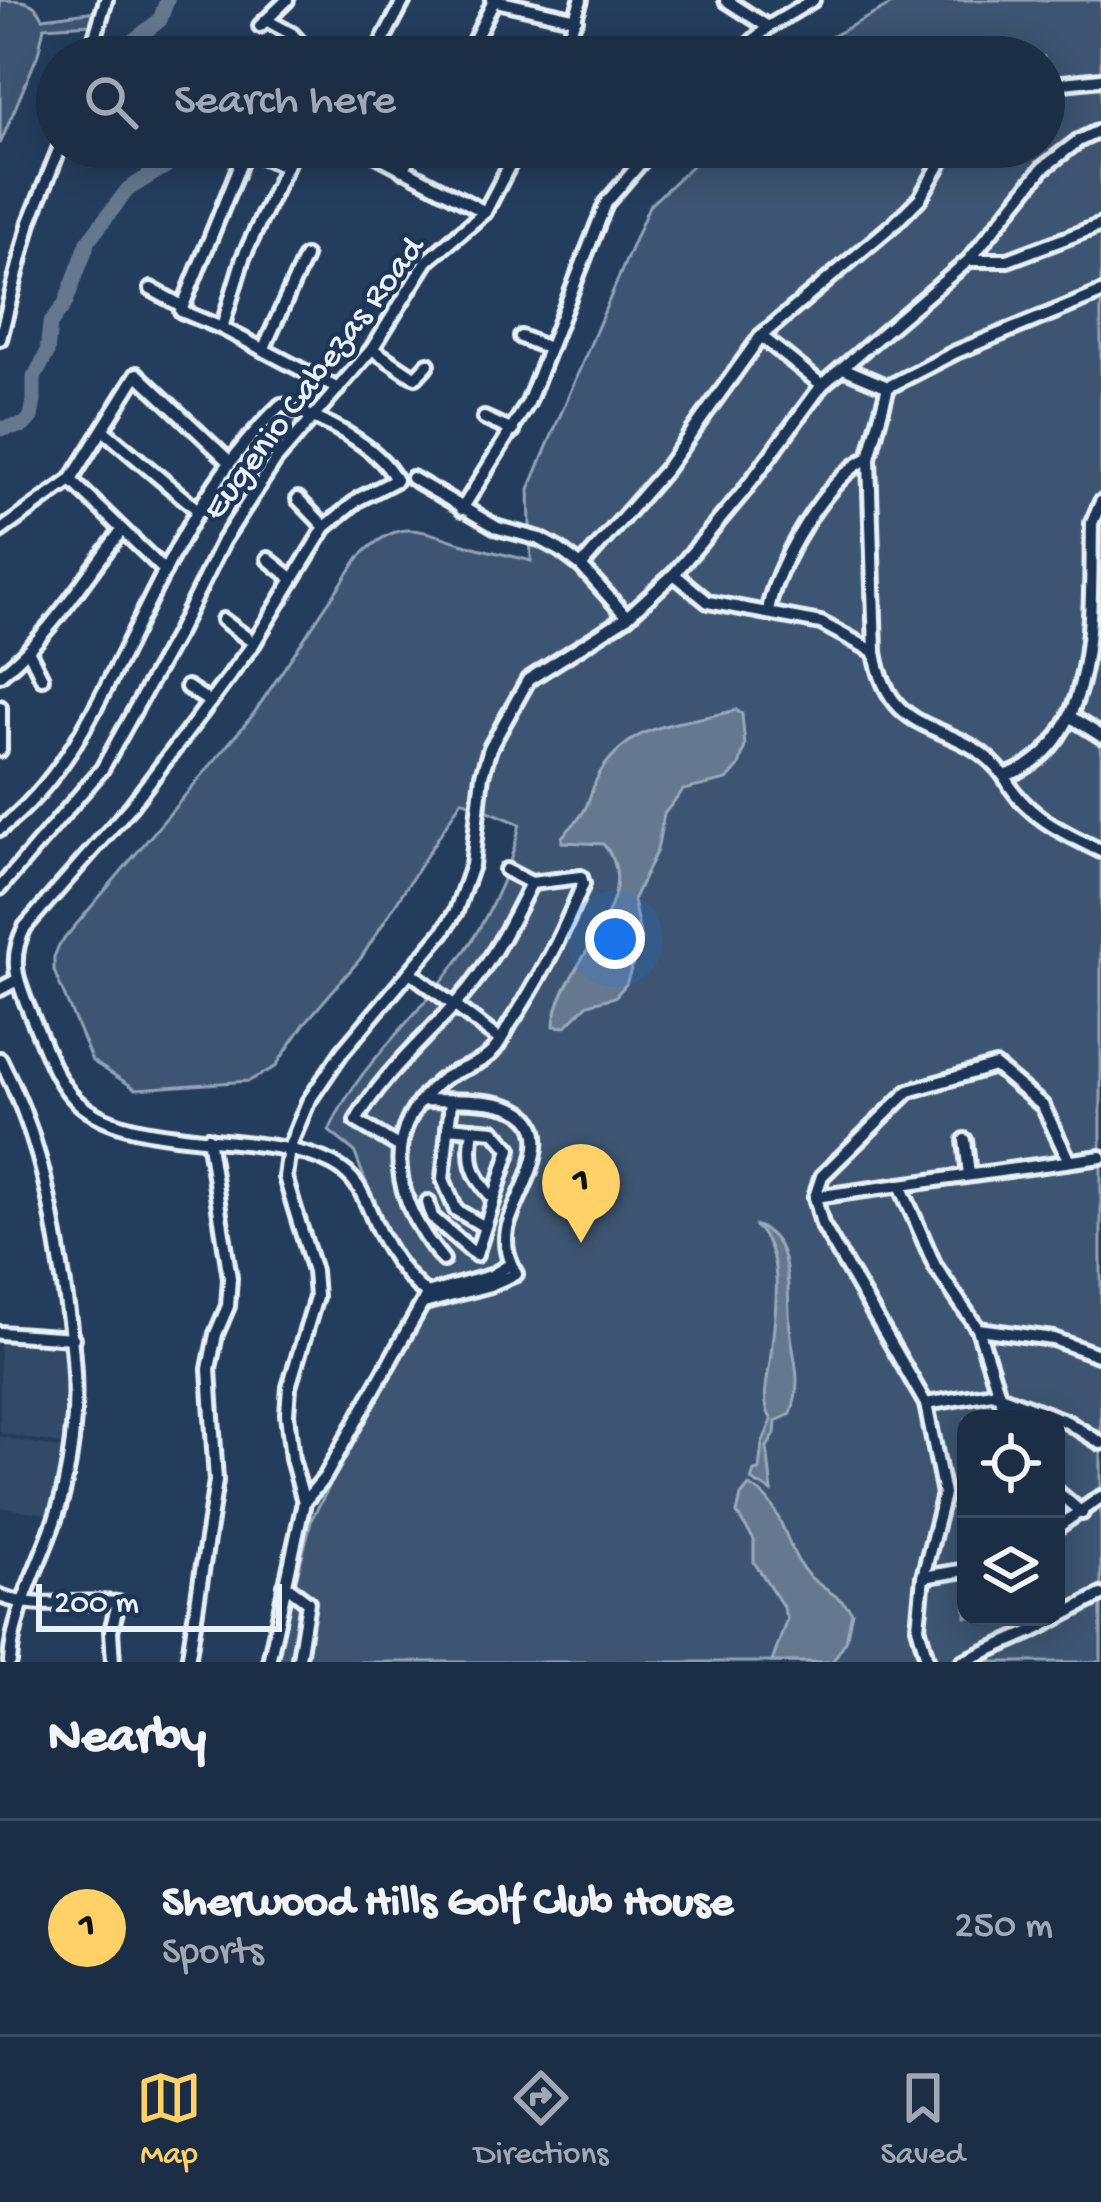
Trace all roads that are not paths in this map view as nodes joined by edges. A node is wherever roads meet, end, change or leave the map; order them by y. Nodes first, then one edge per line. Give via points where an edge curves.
1 (106, 0) edge
2 (287, 0) edge
3 (404, 0) edge
4 (493, 0) edge
5 (727, 0) edge
6 (813, 0) edge
7 (580, 1) edge
8 (576, 19) junction
9 (768, 27) junction
10 (95, 36) edge
11 (294, 36) edge
12 (385, 36) edge
13 (476, 36) edge
14 (570, 36) edge
15 (758, 36) edge
16 (1101, 79) edge
17 (1065, 83) edge
18 (1101, 130) edge
19 (1065, 151) edge
20 (52, 168) edge
21 (238, 168) edge
22 (285, 168) edge
23 (398, 168) edge
24 (508, 168) edge
25 (636, 168) edge
26 (938, 168) edge
27 (1043, 168) edge
28 (402, 170) joint
29 (485, 212) junction
30 (1101, 225) edge
31 (305, 257) dead end
32 (969, 260) junction
33 (151, 289) dead end
34 (1101, 293) edge
35 (182, 306) junction
36 (222, 328) junction
37 (0, 336) edge
38 (760, 336) junction
39 (520, 337) dead end
40 (548, 348) junction
41 (263, 350) junction
42 (372, 350) junction
43 (428, 364) dead end
44 (843, 368) junction
45 (822, 385) junction
46 (888, 387) junction
47 (338, 389) junction
48 (313, 416) junction
49 (484, 418) dead end
50 (103, 430) junction
51 (513, 431) junction
52 (868, 458) junction
53 (230, 462) junction
54 (412, 478) dead end
55 (71, 480) junction
56 (298, 500) dead end
57 (1101, 502) edge
58 (462, 509) junction
59 (199, 512) junction
60 (325, 527) junction
61 (122, 530) junction
62 (0, 531) edge
63 (268, 559) dead end
64 (581, 566) junction
65 (165, 571) junction
66 (674, 574) junction
67 (293, 578) junction
68 (1096, 593) edge
69 (769, 612) junction
70 (627, 617) junction
71 (223, 620) dead end
72 (254, 643) junction
73 (29, 652) junction
74 (875, 652) junction
75 (1094, 664) edge
76 (0, 675) edge
77 (42, 678) dead end
78 (188, 687) dead end
79 (210, 702) junction
80 (0, 707) edge
81 (1074, 719) junction
82 (1101, 736) edge
83 (0, 750) edge
84 (1004, 776) junction
85 (0, 829) edge
86 (1100, 848) edge
87 (506, 870) dead end
88 (531, 883) junction
89 (0, 888) edge
90 (410, 972) junction
91 (17, 980) junction
92 (0, 989) edge
93 (454, 1006) junction
94 (500, 1040) junction
95 (0, 1059) edge
96 (422, 1100) junction
97 (451, 1102) junction
98 (448, 1127) junction
99 (473, 1130) junction
100 (208, 1138) junction
101 (965, 1139) dead end
102 (400, 1147) junction
103 (289, 1148) junction
104 (1101, 1157) edge
105 (1069, 1161) junction
106 (969, 1175) junction
107 (497, 1180) junction
108 (900, 1185) junction
109 (492, 1197) junction
110 (814, 1197) junction
111 (521, 1198) junction
112 (428, 1202) dead end
113 (482, 1226) junction
114 (442, 1260) dead end
115 (426, 1298) junction
116 (978, 1329) junction
117 (0, 1333) edge
118 (73, 1338) junction
119 (1101, 1356) edge
120 (1003, 1397) junction
121 (926, 1404) junction
122 (1005, 1410) edge
123 (1101, 1443) edge
124 (1101, 1497) edge
125 (1065, 1499) edge
126 (304, 1502) junction
127 (1082, 1513) junction
128 (1065, 1523) edge
129 (957, 1571) edge
130 (923, 1577) junction
131 (285, 1586) junction
132 (1101, 1594) edge
133 (0, 1596) edge
134 (23, 1606) junction
135 (299, 1658) dead end
136 (10, 1662) edge
137 (113, 1662) edge
138 (188, 1662) edge
139 (269, 1662) edge
140 (928, 1662) edge
141 (962, 1662) edge

1 - 10 street
2 - 11 street via 263,23
3 - 12 street
4 - 8 street
4 - 13 street
5 - 9 street
6 - 9 street
7 - 8 street
8 - 14 street
9 - 15 street
16 - 17 street
18 - 19 street
20 - 37 street
21 - 35 street
22 - 36 street via 243,258
23 - 28 street
24 - 29 street, Eugenio Cabezas Road
25 - 40 street via 606,203
26 - 38 street via 920,198
27 - 32 street
28 - 29 street
29 - 42 street, Eugenio Cabezas Road via 427,261
30 - 32 street via 1008,260
31 - 41 street
32 - 44 street
33 - 35 street
34 - 46 street
35 - 36 street via 183,314
36 - 41 street
38 - 45 street
38 - 64 street via 665,470
39 - 40 street
40 - 51 street
41 - 47 street
42 - 43 street via 416,377
42 - 47 street, Eugenio Cabezas Road
44 - 45 street
44 - 46 street
45 - 66 street
46 - 52 street
47 - 48 street, Eugenio Cabezas Road
48 - 53 street via 281,405
48 - 60 street via 382,458 397,478
48 - 89 street, Eugenio Cabezas Road via 223,541 102,769
49 - 51 street
50 - 53 street via 136,374
50 - 55 street
50 - 59 street
51 - 58 street
52 - 69 street via 852,464 820,504 771,592
52 - 74 street
53 - 59 street
54 - 58 street
55 - 61 street
55 - 62 street
56 - 60 street
57 - 68 street via 1092,523
58 - 64 street via 540,539
59 - 65 street
60 - 67 street
61 - 65 street
61 - 73 street
63 - 67 street
64 - 70 street
65 - 85 street via 81,738 43,790
66 - 69 street via 708,602
66 - 70 street
67 - 72 street
68 - 75 street
69 - 74 street via 820,623
70 - 90 street via 528,680 490,748 472,866 456,911
71 - 72 street
72 - 79 street
73 - 76 street
73 - 77 street
74 - 84 street via 889,700
75 - 81 street
78 - 79 street
79 - 91 street via 25,927 13,959
80 - 83 street
81 - 82 street
81 - 84 street via 1042,757
84 - 86 street via 1012,794 1049,826
87 - 88 street
88 - 93 street via 496,951
88 - 94 street via 583,884
90 - 93 street
90 - 103 street via 342,1052
91 - 92 street
91 - 100 street via 73,1099 128,1129
93 - 94 street
93 - 102 street via 356,1121
94 - 96 street
95 - 118 street via 40,1154
96 - 97 street
96 - 102 street
97 - 98 street
97 - 111 street via 502,1104 526,1119 537,1142
98 - 99 street
98 - 113 street via 443,1179 456,1210
99 - 107 street via 494,1131 510,1149
99 - 109 street via 472,1176
100 - 103 street
100 - 138 street via 230,1278 209,1369 217,1481
101 - 106 street
102 - 114 street via 410,1212
103 - 115 street via 358,1181 381,1236
103 - 126 street via 285,1178 316,1297 287,1414
104 - 105 street
105 - 106 street
105 - 110 street via 1043,1106 995,1066 909,1091 822,1176
106 - 108 street
107 - 109 street
107 - 111 street
108 - 110 street
108 - 116 street via 935,1266
109 - 113 street
110 - 121 street
111 - 115 street via 507,1227 513,1269
112 - 113 street via 432,1217 476,1256
115 - 126 street via 326,1477
116 - 119 street
116 - 120 street
117 - 118 street
118 - 134 street via 77,1403 64,1488
120 - 121 street
120 - 122 street
120 - 123 street
121 - 130 street via 944,1494
124 - 127 street
125 - 127 street
126 - 131 street
127 - 128 street
129 - 130 street
130 - 140 street via 918,1627
131 - 135 street via 308,1602
131 - 139 street
132 - 141 street
133 - 134 street
134 - 136 street
134 - 137 street via 118,1603

